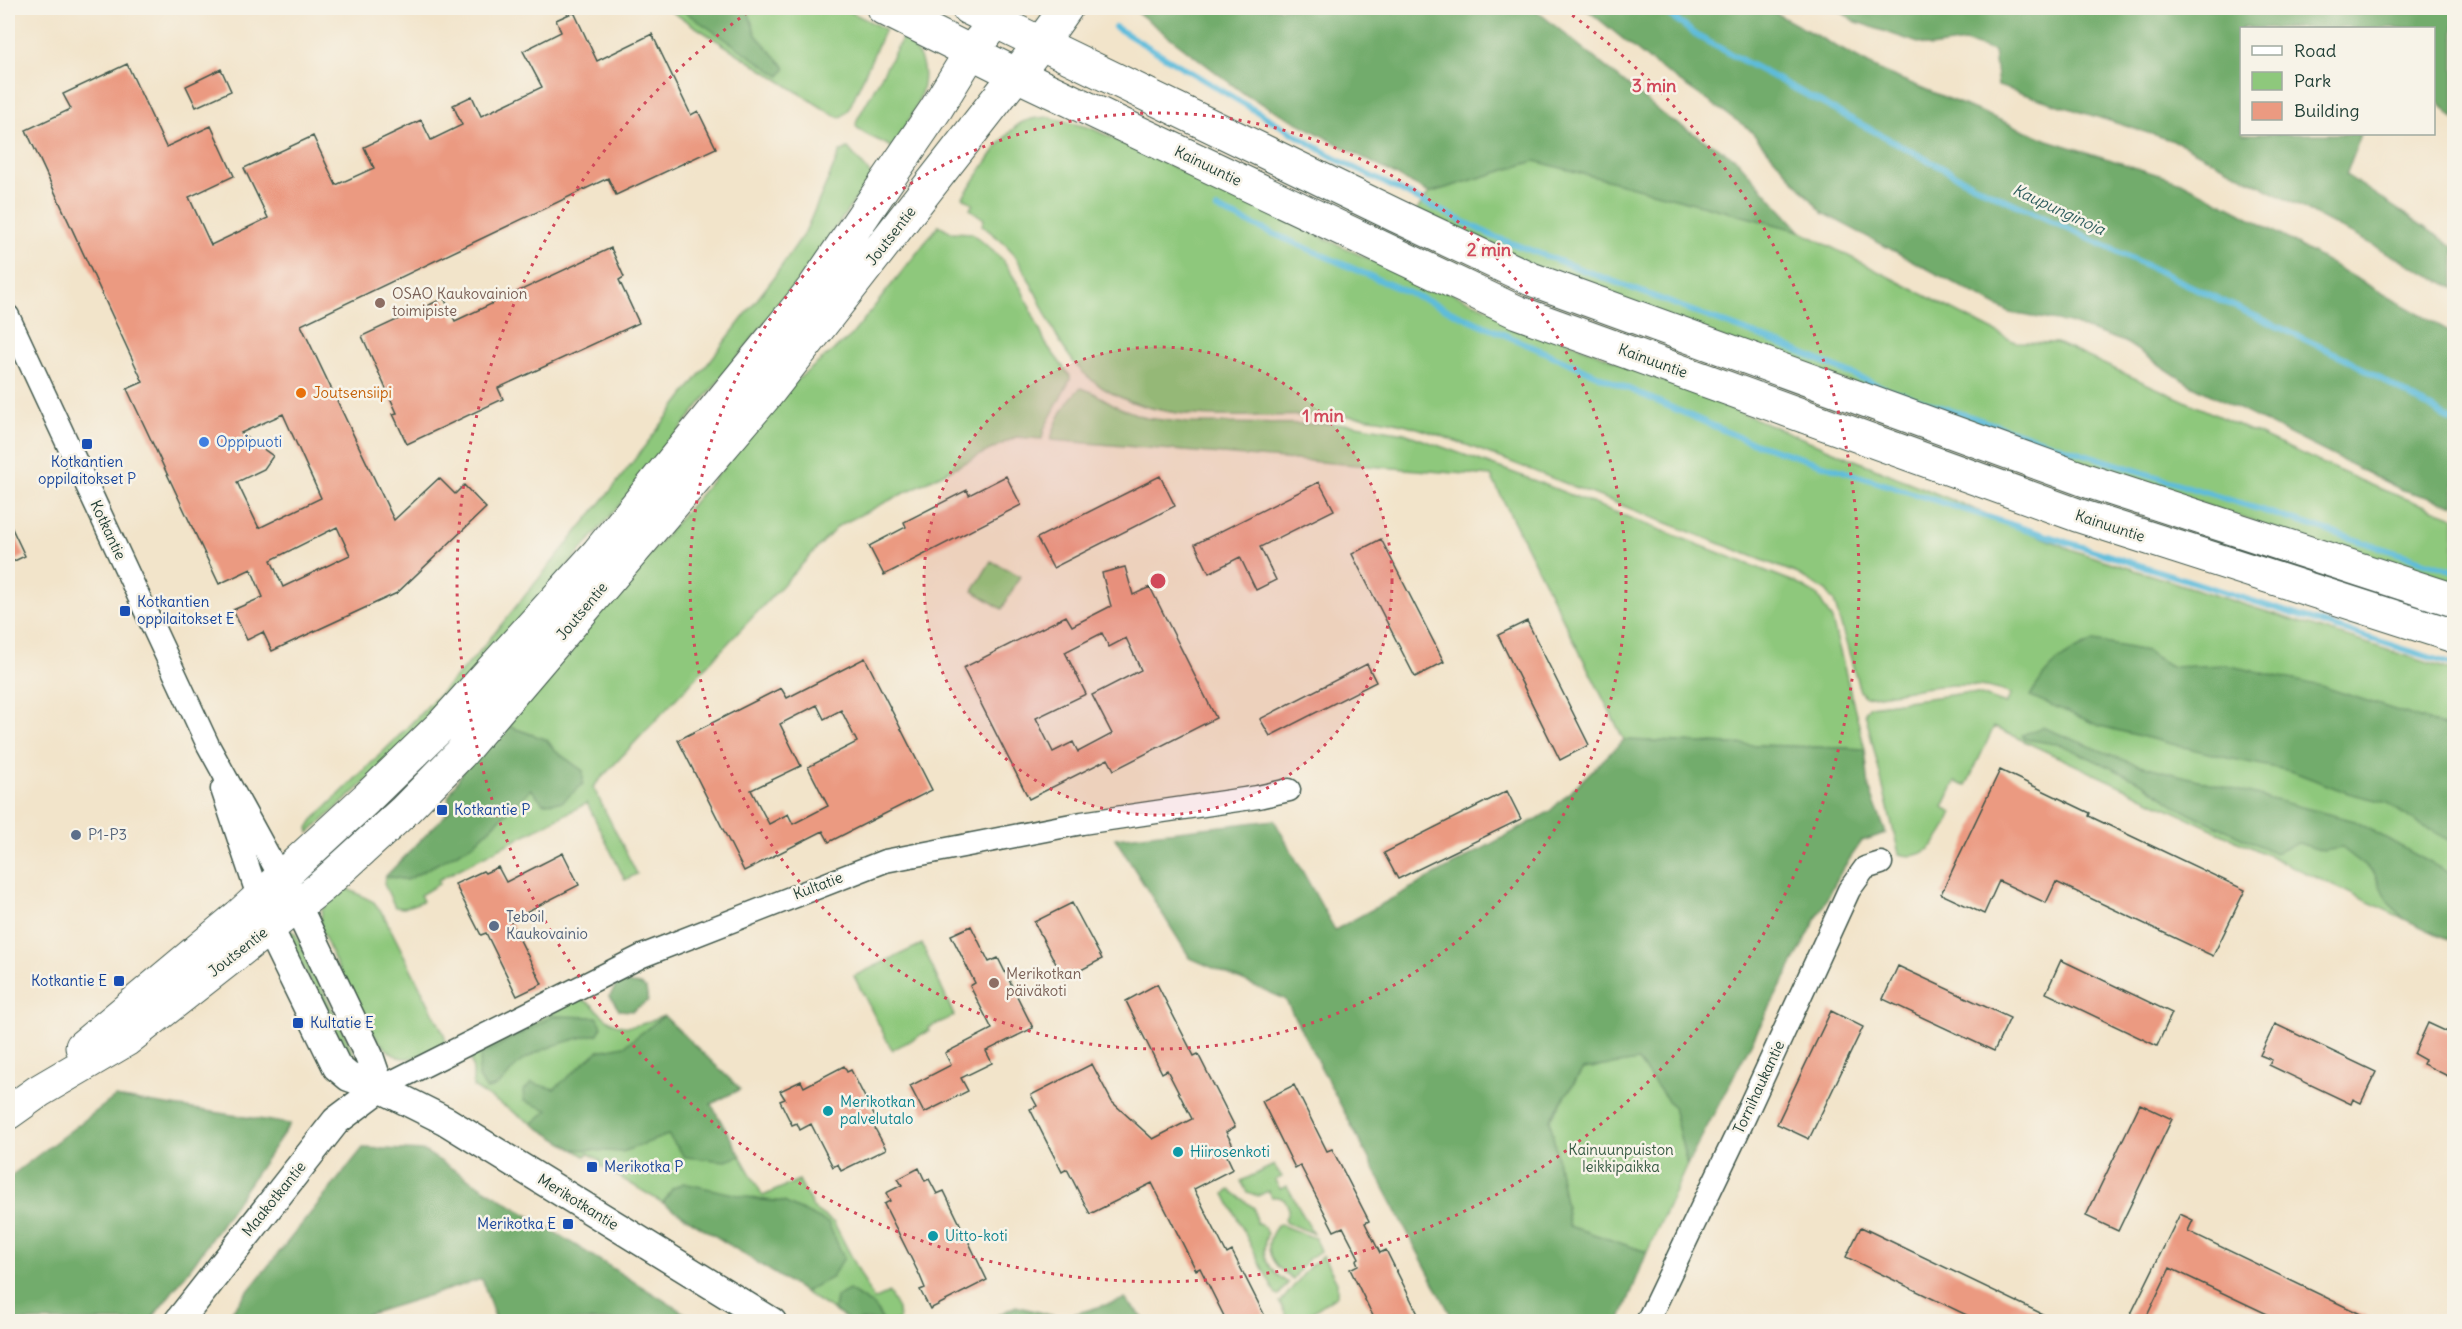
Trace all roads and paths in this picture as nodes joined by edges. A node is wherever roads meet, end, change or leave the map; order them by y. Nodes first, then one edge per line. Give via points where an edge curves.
1 (883, 8) edge
2 (1066, 8) edge
3 (990, 12) edge
4 (1041, 43) junction
5 (971, 52) junction
6 (1017, 75) junction
7 (8, 316) edge
8 (2454, 600) edge
9 (2454, 636) edge
10 (208, 745) junction
11 (1289, 790) dead end
12 (1881, 863) dead end
13 (269, 901) junction
14 (297, 906) junction
15 (380, 1088) junction
16 (8, 1113) edge
17 (178, 1322) edge
18 (772, 1322) edge
19 (1647, 1322) edge

1 - 5 main road, Kainuuntie
2 - 4 main road, Joutsentie
3 - 4 main road
3 - 5 main road, Joutsentie
4 - 6 main road, Joutsentie
4 - 8 main road via 1531,279 2088,482
5 - 6 main road, Kainuuntie
5 - 13 main road, Joutsentie via 936,110 813,289 598,553 444,723
6 - 9 main road, Kainuuntie via 1517,312 2077,515
6 - 14 main road, Joutsentie via 768,394 460,754 403,812
7 - 10 street, Kotkantie
10 - 13 street, Kotkantie
10 - 13 street, Kotkantie
11 - 15 street, Kultatie via 1071,825 885,861 642,956
12 - 19 street, Tornihaukantie via 1865,868 1849,890
13 - 14 main road, Joutsentie
13 - 15 street, Merikotkantie via 337,1067 349,1077
13 - 16 main road, Joutsentie via 81,1048 39,1091
14 - 15 street via 369,1056
15 - 17 street, Maakotkantie via 336,1121
15 - 18 street, Merikotkantie via 446,1121

